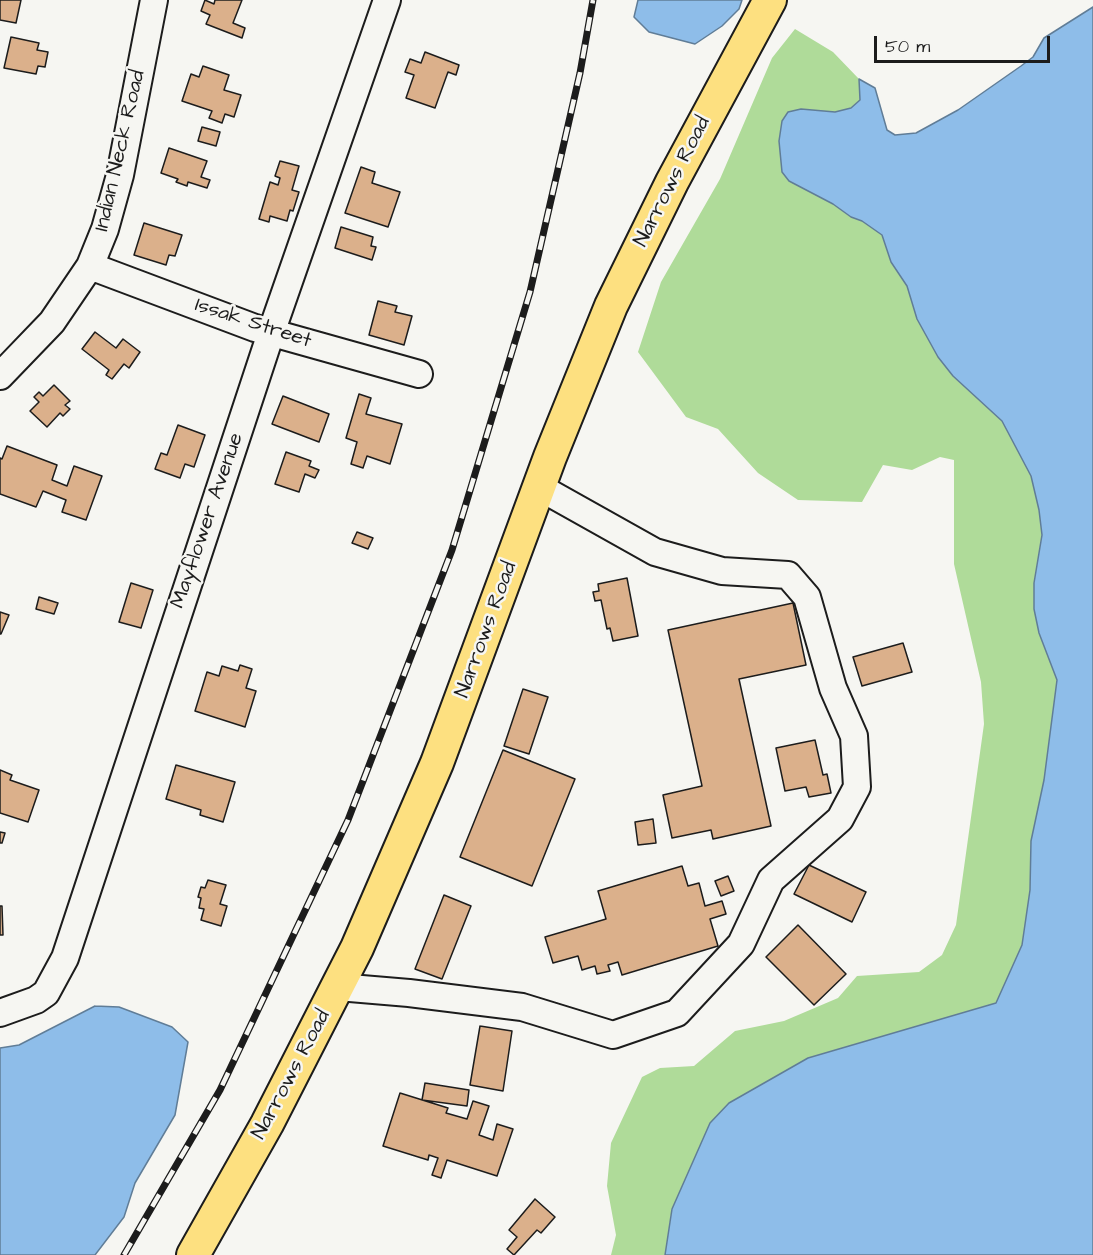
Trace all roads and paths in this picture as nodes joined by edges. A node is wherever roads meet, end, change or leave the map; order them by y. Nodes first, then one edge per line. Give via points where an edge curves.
1 (154, 0) edge
2 (387, 0) edge
3 (770, 0) edge
4 (90, 266) junction
5 (271, 333) junction
6 (419, 374) dead end
7 (0, 376) edge
8 (539, 487) junction
9 (338, 987) junction
10 (0, 1013) edge
11 (193, 1255) edge

1 - 4 street, Indian Neck Road via 120,175
2 - 5 street, Mayflower Avenue
3 - 8 main road, Narrows Road via 630,264
4 - 5 street, Issak Street
4 - 7 street, Indian Neck Road via 52,322
5 - 6 street, Issak Street
5 - 10 street, Mayflower Avenue via 65,958 46,993
8 - 9 main road, Narrows Road via 437,763
8 - 9 street via 655,552 722,571 788,575 807,597 833,688 854,736 857,787 840,819 771,880 741,944 677,1014 613,1035 522,1007
9 - 11 main road, Narrows Road

